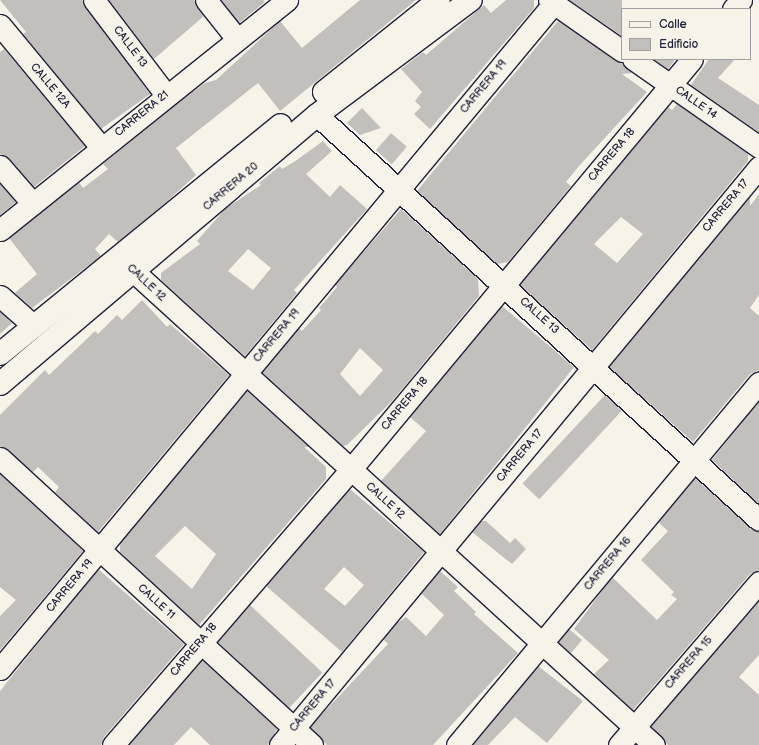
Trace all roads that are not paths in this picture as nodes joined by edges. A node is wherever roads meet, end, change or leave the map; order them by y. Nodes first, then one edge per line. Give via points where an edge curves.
1 (94, 0) edge
2 (206, 0) edge
3 (287, 0) edge
4 (439, 0) edge
5 (471, 0) edge
6 (741, 0) edge
7 (551, 2) edge
8 (734, 8) edge
9 (0, 25) edge
10 (237, 39) junction
11 (621, 50) edge
12 (634, 60) edge
13 (691, 60) edge
14 (670, 85) junction
15 (166, 95) junction
16 (317, 115) junction
17 (101, 147) junction
18 (759, 147) edge
19 (0, 166) edge
20 (759, 167) edge
21 (398, 190) junction
22 (33, 204) junction
23 (0, 230) edge
24 (124, 263) junction
25 (504, 285) junction
26 (0, 296) edge
27 (34, 326) junction
28 (0, 354) edge
29 (594, 366) junction
30 (245, 375) junction
31 (759, 382) edge
32 (0, 384) edge
33 (0, 458) edge
34 (696, 459) junction
35 (351, 470) junction
36 (759, 520) edge
37 (99, 550) junction
38 (440, 551) junction
39 (759, 582) edge
40 (200, 642) junction
41 (541, 643) junction
42 (0, 669) edge
43 (634, 727) junction
44 (294, 729) junction
45 (113, 745) edge
46 (280, 745) edge
47 (312, 745) edge
48 (457, 745) edge
49 (619, 745) edge
50 (654, 745) edge

1 - 15 street, CALLE 13
2 - 10 street
3 - 10 street, CARRERA 21
4 - 24 main road, CARRERA 20
5 - 16 main road, CARRERA 20
6 - 8 street
7 - 11 street
7 - 21 street, CARRERA 19
9 - 17 street, CALLE 12A
10 - 15 street, CARRERA 21
12 - 14 street, CALLE 14
13 - 14 street, CARRERA 18
14 - 18 street, CALLE 14
14 - 25 street, CARRERA 18
15 - 17 street, CARRERA 21
16 - 21 street, CALLE 13
16 - 24 main road, CARRERA 20
17 - 22 street, CARRERA 21
19 - 22 street
20 - 29 street, CARRERA 17
21 - 25 street, CALLE 13
21 - 30 street, CARRERA 19
22 - 23 street, CARRERA 21
24 - 27 main road, CARRERA 20
24 - 30 street, CALLE 12
24 - 32 main road, CARRERA 20
25 - 29 street, CALLE 13
25 - 35 street, CARRERA 18
26 - 27 street
27 - 28 main road, CARRERA 20
29 - 34 street, CALLE 13
29 - 38 street, CARRERA 17
30 - 35 street, CALLE 12
30 - 37 street, CARRERA 19
31 - 34 street, CARRERA 16
33 - 37 street, CALLE 11
34 - 36 street, CALLE 13
34 - 41 street, CARRERA 16
35 - 38 street, CALLE 12
35 - 40 street, CARRERA 18
37 - 40 street, CALLE 11
37 - 42 street, CARRERA 19
38 - 41 street, CALLE 12
38 - 44 street, CARRERA 17
39 - 43 street, CARRERA 15
40 - 44 street, CALLE 11
40 - 45 street, CARRERA 18
41 - 43 street, CALLE 12
41 - 48 street, CARRERA 16
43 - 49 street, CARRERA 15
43 - 50 street, CALLE 12
44 - 46 street, CARRERA 17
44 - 47 street, CALLE 11

